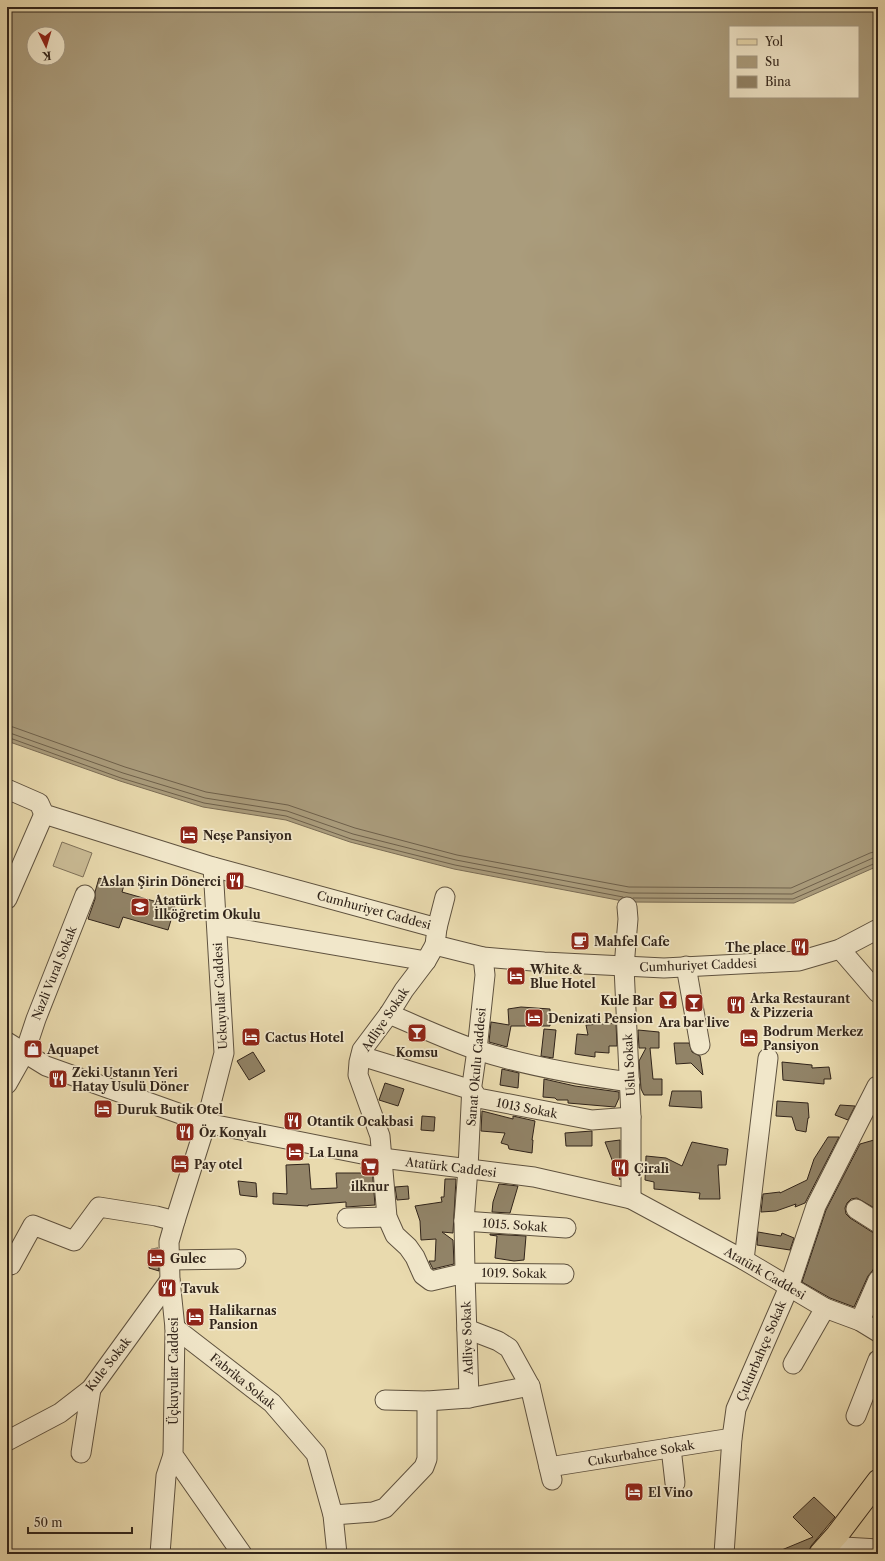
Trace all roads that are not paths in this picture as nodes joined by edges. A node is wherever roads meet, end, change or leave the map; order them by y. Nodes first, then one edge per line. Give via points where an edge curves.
1 (7, 789) edge
2 (44, 814) junction
3 (213, 867) junction
4 (85, 895) dead end
5 (444, 897) dead end
6 (7, 899) edge
7 (627, 908) dead end
8 (216, 925) junction
9 (878, 929) edge
10 (436, 936) junction
11 (840, 949) junction
12 (483, 957) junction
13 (426, 961) junction
14 (686, 966) junction
15 (624, 967) junction
16 (878, 993) edge
17 (389, 1014) junction
18 (7, 1042) edge
19 (700, 1045) dead end
20 (477, 1050) junction
21 (25, 1052) junction
22 (361, 1056) junction
23 (768, 1058) dead end
24 (630, 1082) junction
25 (7, 1084) edge
26 (878, 1086) edge
27 (472, 1090) junction
28 (631, 1117) junction
29 (206, 1123) junction
30 (382, 1158) junction
31 (468, 1168) junction
32 (632, 1199) junction
33 (856, 1209) dead end
34 (388, 1217) junction
35 (347, 1218) dead end
36 (174, 1221) junction
37 (464, 1221) junction
38 (878, 1223) edge
39 (566, 1228) dead end
40 (236, 1259) dead end
41 (169, 1260) junction
42 (744, 1260) junction
43 (11, 1265) dead end
44 (465, 1273) junction
45 (564, 1274) dead end
46 (170, 1280) junction
47 (878, 1280) edge
48 (789, 1287) junction
49 (825, 1308) junction
50 (860, 1322) junction
51 (175, 1328) junction
52 (467, 1329) junction
53 (878, 1332) edge
54 (878, 1360) edge
55 (793, 1364) dead end
56 (530, 1386) junction
57 (91, 1389) junction
58 (469, 1398) junction
59 (385, 1400) dead end
60 (428, 1401) junction
61 (856, 1416) dead end
62 (732, 1438) junction
63 (7, 1441) edge
64 (671, 1448) junction
65 (81, 1453) dead end
66 (173, 1455) junction
67 (878, 1481) edge
68 (675, 1483) dead end
69 (333, 1515) junction
70 (878, 1549) edge
71 (824, 1550) edge
72 (160, 1554) edge
73 (242, 1554) edge
74 (337, 1554) edge
75 (724, 1554) edge

1 - 2 street via 39,803
2 - 3 street, Cumhuriyet Caddesi
2 - 6 street
3 - 8 street, Uckuyular Caddesi
3 - 10 street, Cumhuriyet Caddesi
4 - 21 street, Nazli Vural Sokak
5 - 10 street, Adliye Sokak
7 - 15 street, Uslu Sokak
8 - 13 street
8 - 29 street, Uckuyular Caddesi via 224,1053
9 - 11 street, Cumhuriyet Caddesi
10 - 12 street, Cumhuriyet Caddesi
10 - 13 street, Adliye Sokak
11 - 14 street, Cumhuriyet Caddesi via 799,961
11 - 16 street
12 - 15 street, Cumhuriyet Caddesi
12 - 20 street, Sanat Okulu Caddesi via 485,975
13 - 17 street, Adliye Sokak
14 - 15 street, Cumhuriyet Caddesi
14 - 19 street
15 - 24 street, Uslu Sokak
17 - 20 street
17 - 22 street, Adliye Sokak via 362,1050
18 - 21 street, Atatürk Caddesi
20 - 24 street via 586,1076
20 - 27 street, Sanat Okulu Caddesi
21 - 25 street, Nazli Vural Sokak
21 - 29 street, Atatürk Caddesi via 46,1066
22 - 27 street, 1013 Sokak
22 - 30 street, Adliye Sokak via 358,1075 380,1136
23 - 42 street
24 - 28 street, Uslu Sokak
26 - 48 street, Çukurbahçe Sokak via 816,1206
27 - 28 street, 1013 Sokak via 478,1098 592,1120
27 - 31 street, Sanat Okulu Caddesi
28 - 32 street, Uslu Sokak
29 - 30 street, Atatürk Caddesi
29 - 36 street, Üçkuyular Caddesi
30 - 31 street, Atatürk Caddesi
30 - 34 street, Adliye Sokak
31 - 32 street, Atatürk Caddesi via 534,1177
31 - 37 street, Sanat Okulu Caddesi
32 - 42 street, Atatürk Caddesi
33 - 38 street
34 - 35 street
34 - 44 street, Adliye Sokak via 395,1235 415,1257 423,1275 432,1281
36 - 41 street, Üçkuyular Caddesi via 169,1242
36 - 43 street via 99,1207 74,1241 33,1225
37 - 39 street, 1015. Sokak
37 - 44 street, Sanat Okulu Caddesi
40 - 41 street
41 - 46 street, Üçkuyular Caddesi
42 - 48 street, Atatürk Caddesi
44 - 45 street, 1019. Sokak
44 - 52 street, Adliye Sokak
46 - 51 street, Üçkuyular Caddesi
46 - 57 street, Kule Sokak
47 - 50 street
48 - 49 street, Atatürk Caddesi
48 - 62 street, Çukurbahçe Sokak via 736,1409
49 - 50 street, Atatürk Caddesi
49 - 55 street
50 - 53 street, Atatürk Caddesi
51 - 66 street, Üçkuyular Caddesi
51 - 69 street, Fabrika Sokak via 272,1404 316,1454
52 - 56 street, Cukurbahce Sokak via 509,1348
52 - 58 street, Adliye Sokak
54 - 61 street
56 - 58 street
56 - 64 street, Cukurbahce Sokak via 550,1474
57 - 63 street, Kule Sokak via 60,1414
57 - 65 street
58 - 60 street
59 - 60 street
60 - 69 street via 427,1459 424,1467 385,1508 373,1512
62 - 64 street, Cukurbahce Sokak
62 - 75 street, Çukurbahçe Sokak
64 - 68 street
66 - 72 street, Üçkuyular Caddesi via 166,1476
66 - 73 street
67 - 71 main road
69 - 74 street, Fabrika Sokak
70 - 71 street

